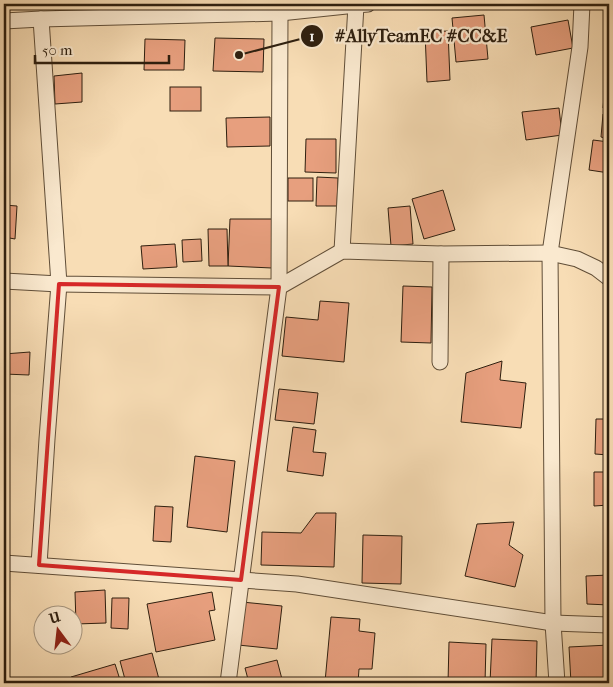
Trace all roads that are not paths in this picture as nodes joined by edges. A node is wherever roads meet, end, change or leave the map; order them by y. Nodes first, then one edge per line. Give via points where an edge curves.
1 (362, 4) edge
2 (582, 4) edge
3 (280, 13) junction
4 (41, 18) junction
5 (4, 22) edge
6 (342, 251) junction
7 (550, 253) junction
8 (441, 254) junction
9 (609, 278) edge
10 (4, 282) edge
11 (59, 284) junction
12 (279, 287) junction
13 (440, 362) dead end
14 (4, 564) edge
15 (39, 565) junction
16 (241, 580) junction
17 (553, 623) junction
18 (609, 625) edge
19 (228, 683) edge
20 (556, 683) edge

1 - 3 street
1 - 6 street
2 - 7 street via 580,47
3 - 4 street
3 - 12 street
4 - 5 street
4 - 11 street
6 - 8 street
6 - 12 street
7 - 8 street
7 - 9 street via 577,259
7 - 17 street
8 - 13 street
10 - 11 street
11 - 12 street
11 - 15 street
12 - 16 street
14 - 15 street
15 - 16 street
16 - 17 street via 298,584
16 - 19 street
17 - 18 street
17 - 20 street

